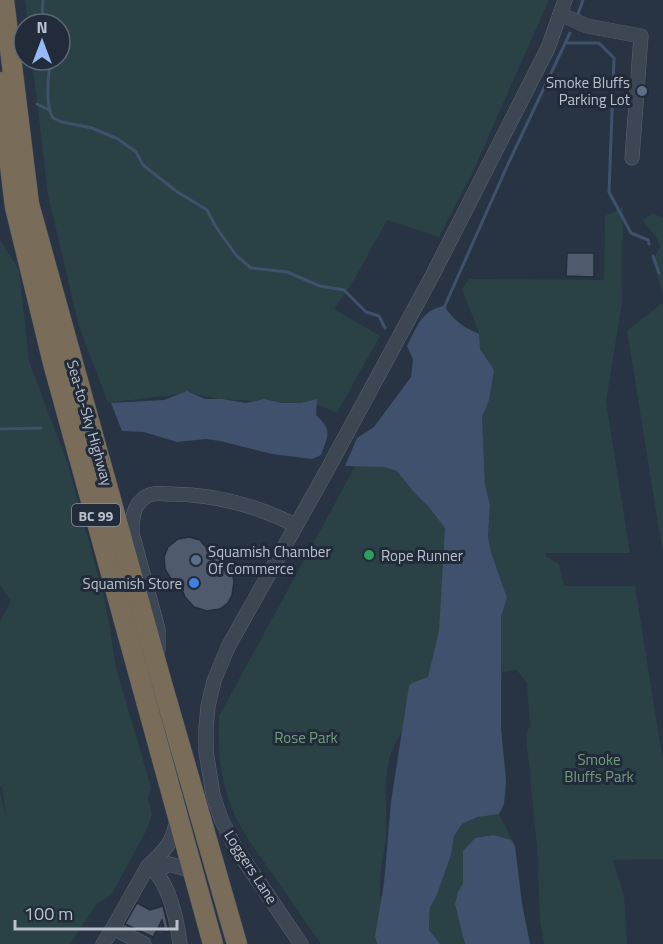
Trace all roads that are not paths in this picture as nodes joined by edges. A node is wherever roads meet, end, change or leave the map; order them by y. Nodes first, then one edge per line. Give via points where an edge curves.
1 (4, 0) edge
2 (565, 0) edge
3 (560, 14) junction
4 (0, 82) edge
5 (632, 158) dead end
6 (295, 525) junction
7 (159, 673) junction
8 (178, 817) junction
9 (152, 869) junction
10 (193, 871) junction
11 (112, 928) junction
12 (103, 944) edge
13 (144, 944) edge
14 (180, 944) edge
15 (213, 944) edge
16 (237, 944) edge
17 (301, 944) edge

1 - 7 highway, Sea-to-Sky Highway / BC 99 via 29,204
2 - 3 street, Loggers Lane
3 - 5 street via 587,26 641,36
3 - 6 street, Loggers Lane via 548,48 431,278
4 - 8 highway, Sea-to-Sky Highway / BC 99 via 15,207 53,363
6 - 7 street via 235,501 208,495 156,494 139,503 132,517 132,533 158,629
6 - 17 street, Loggers Lane via 228,647 214,681 208,706 206,751 221,819
7 - 16 highway, Sea-to-Sky Highway / BC 99
8 - 9 street via 174,836
8 - 10 highway, Sea-to-Sky Highway / BC 99
9 - 10 street via 169,864
9 - 11 street
9 - 14 street via 176,916
10 - 15 highway, Sea-to-Sky Highway / BC 99
11 - 12 street
11 - 13 street

